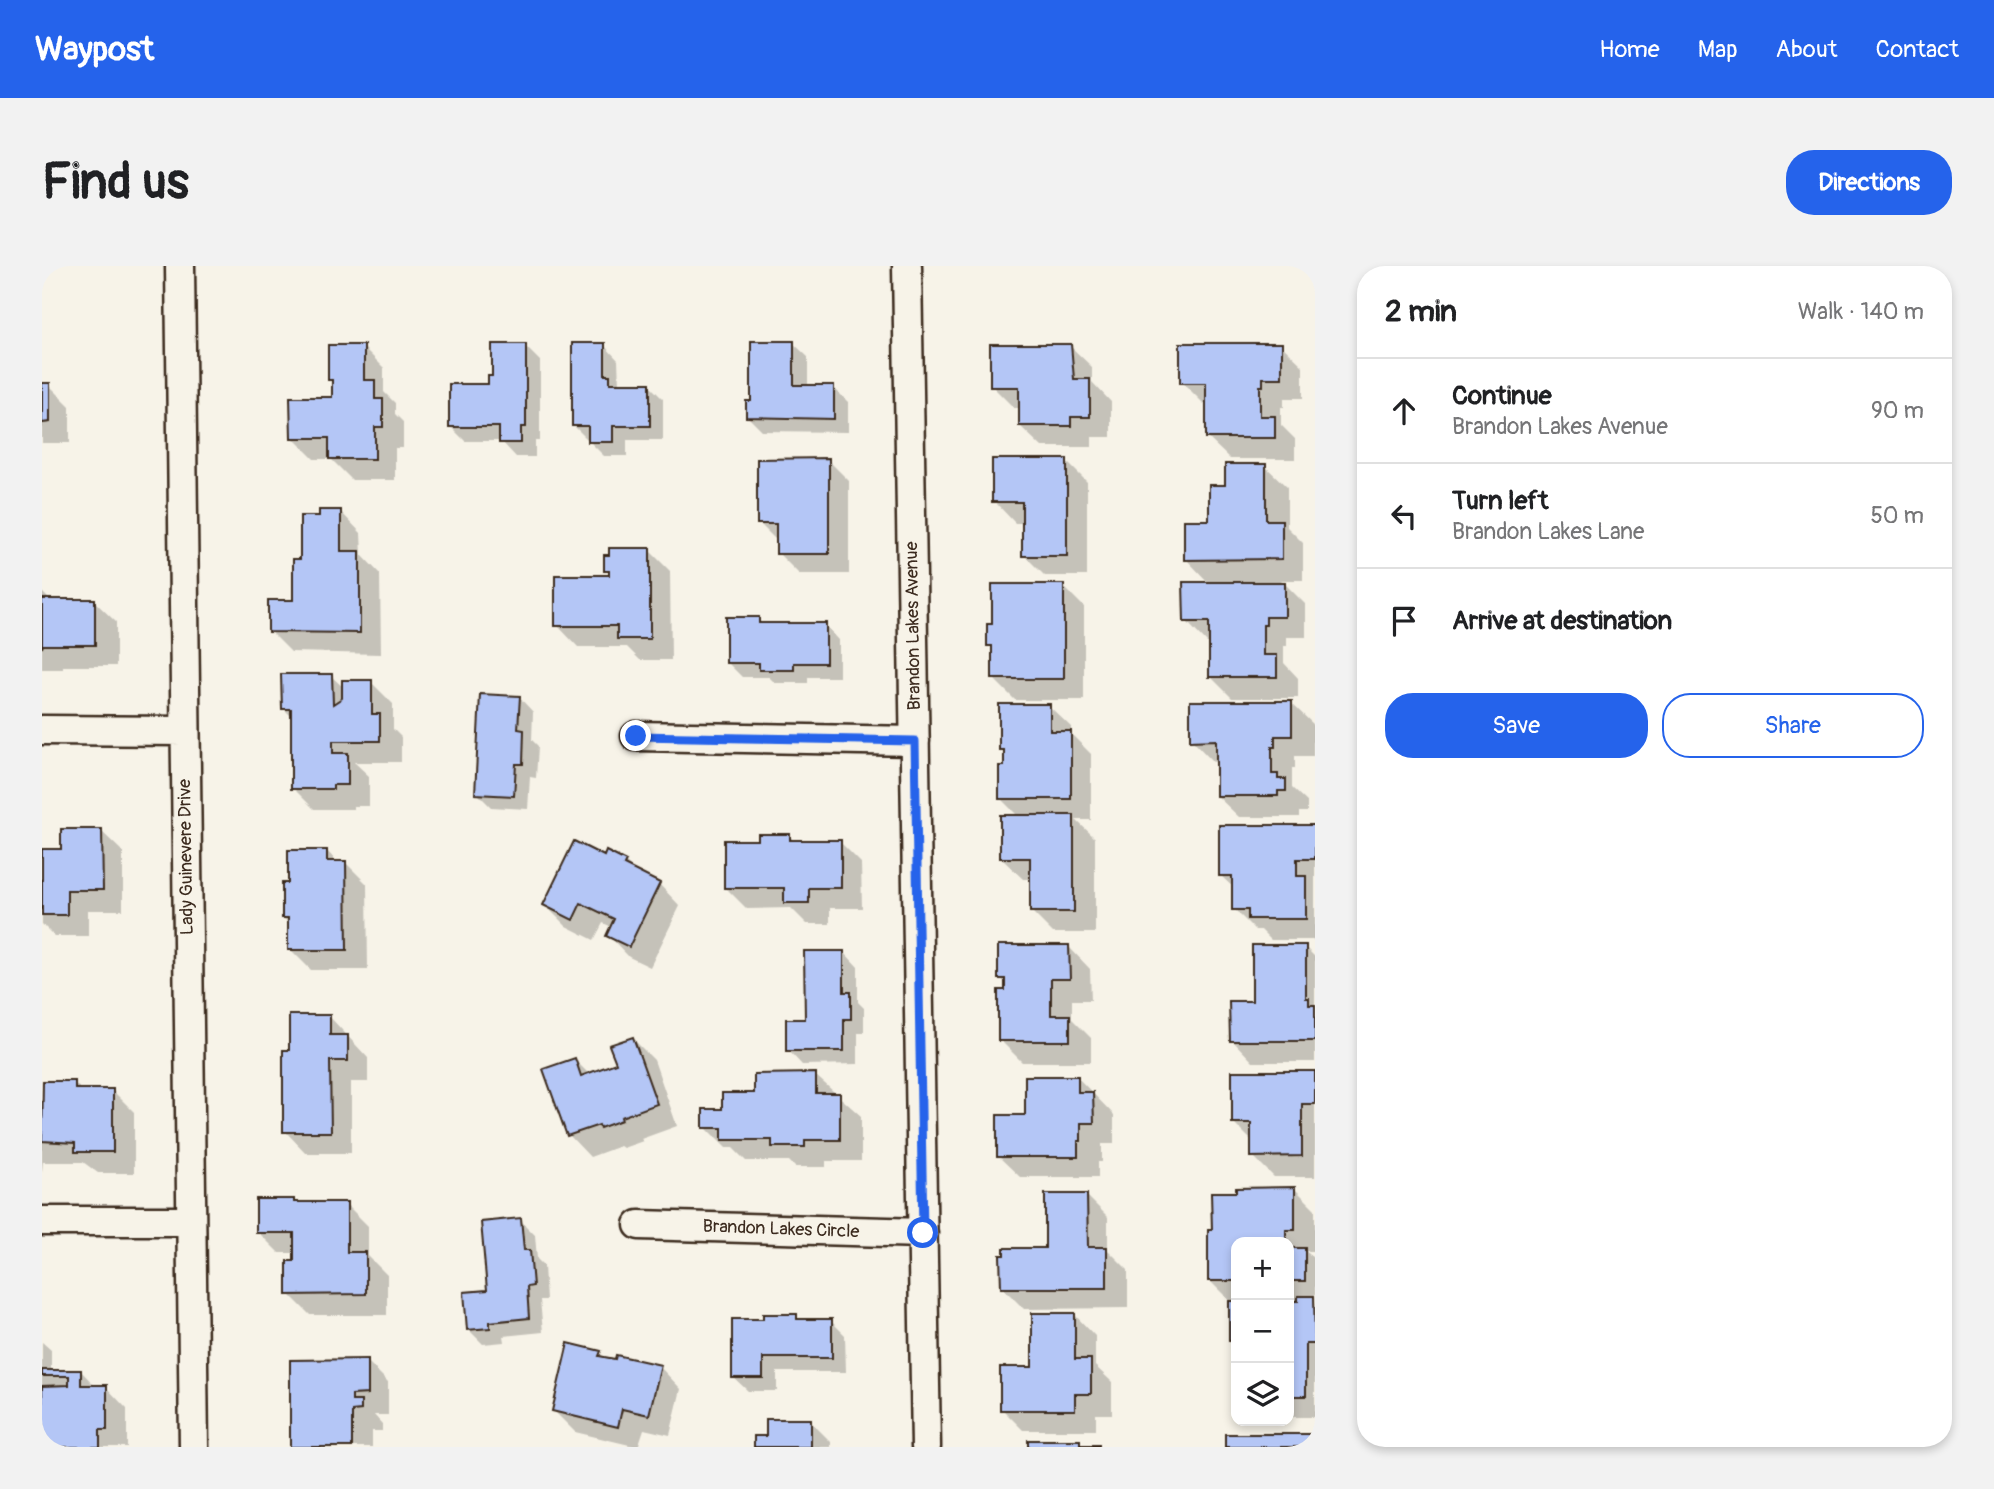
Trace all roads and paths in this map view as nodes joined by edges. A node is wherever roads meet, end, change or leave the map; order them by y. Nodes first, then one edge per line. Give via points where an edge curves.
1 (180, 266) edge
2 (907, 266) edge
3 (42, 730) edge
4 (184, 731) junction
5 (636, 736) dead end
6 (915, 741) junction
7 (42, 1221) edge
8 (191, 1221) junction
9 (639, 1225) dead end
10 (923, 1233) junction
11 (194, 1447) edge
12 (926, 1447) edge

1 - 4 street, Lady Guinevere Drive
2 - 6 street, Brandon Lakes Avenue
3 - 4 street
4 - 8 street, Lady Guinevere Drive
5 - 6 street
6 - 10 street, Brandon Lakes Avenue
7 - 8 street
8 - 11 street, Lady Guinevere Drive
9 - 10 street, Brandon Lakes Circle
10 - 12 street, Brandon Lakes Avenue

